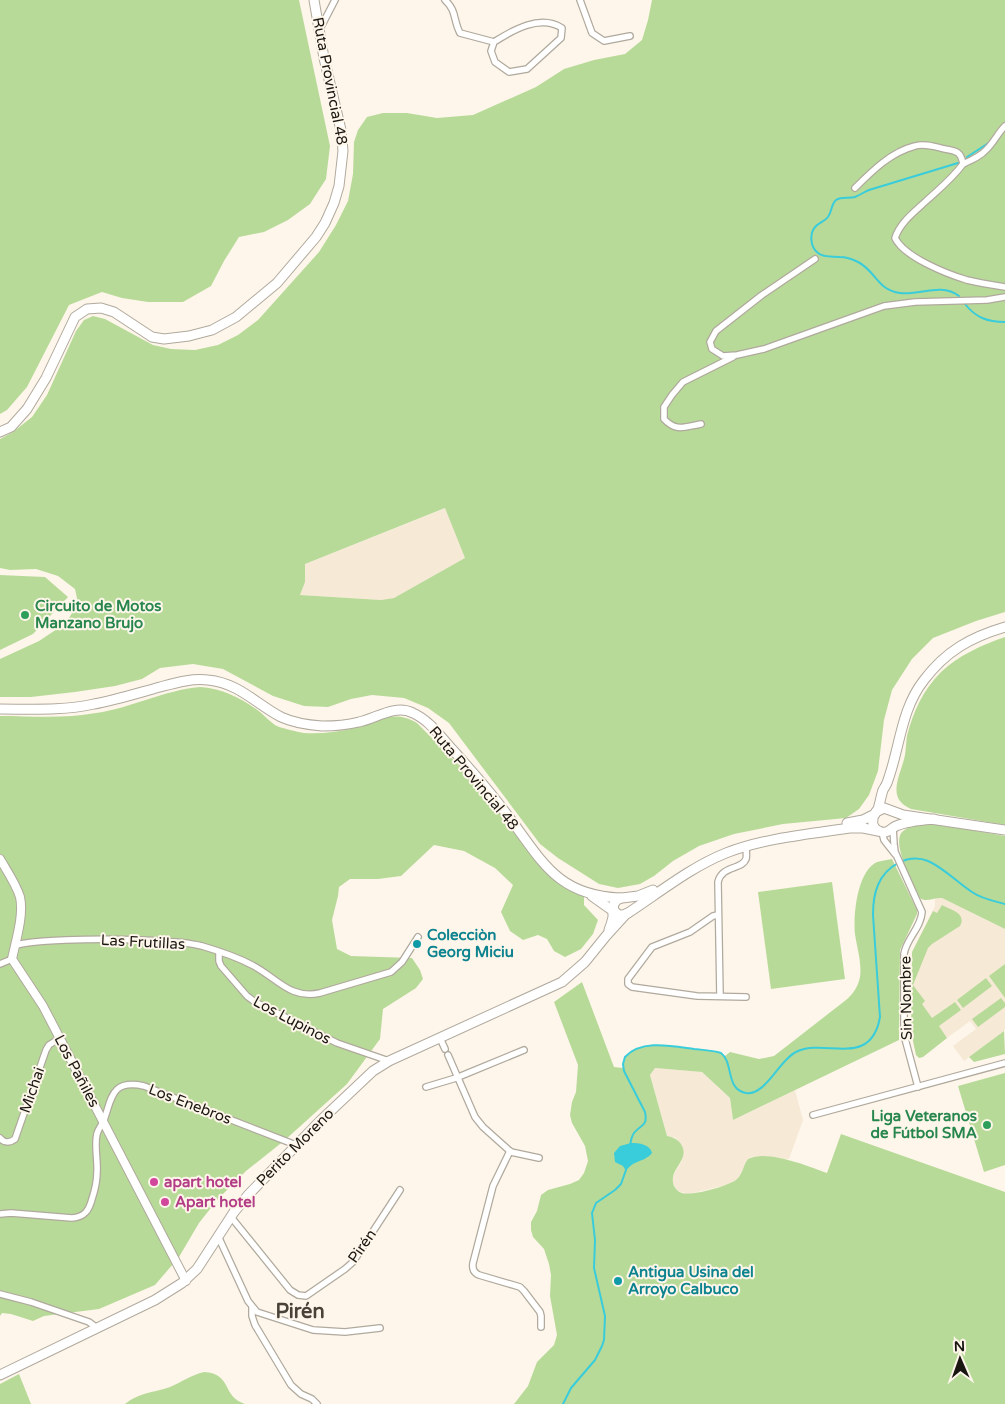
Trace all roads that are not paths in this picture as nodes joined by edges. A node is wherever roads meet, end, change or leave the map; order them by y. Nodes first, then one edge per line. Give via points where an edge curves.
1 (314, 0) edge
2 (335, 0) edge
3 (445, 0) edge
4 (580, 0) edge
5 (320, 28) junction
6 (630, 36) dead end
7 (494, 42) junction
8 (1005, 126) edge
9 (964, 164) junction
10 (855, 188) dead end
11 (815, 259) dead end
12 (1005, 287) edge
13 (1005, 297) edge
14 (737, 355) junction
15 (701, 424) dead end
16 (0, 432) edge
17 (1005, 627) edge
18 (0, 709) edge
19 (887, 783) junction
20 (892, 811) junction
21 (875, 813) junction
22 (937, 820) junction
23 (894, 828) junction
24 (1005, 830) edge
25 (880, 832) junction
26 (745, 844) junction
27 (897, 857) junction
28 (0, 858) edge
29 (584, 891) junction
30 (621, 898) junction
31 (620, 912) junction
32 (718, 912) junction
33 (418, 936) dead end
34 (606, 936) junction
35 (16, 945) junction
36 (219, 952) junction
37 (12, 959) junction
38 (0, 964) edge
39 (720, 996) junction
40 (746, 997) dead end
41 (60, 1038) junction
42 (440, 1038) junction
43 (445, 1048) dead end
44 (524, 1050) dead end
45 (448, 1055) dead end
46 (389, 1061) junction
47 (1005, 1063) edge
48 (458, 1077) junction
49 (426, 1087) dead end
50 (918, 1087) junction
51 (812, 1116) dead end
52 (104, 1122) junction
53 (0, 1138) edge
54 (296, 1145) junction
55 (510, 1151) junction
56 (539, 1158) dead end
57 (400, 1190) dead end
58 (0, 1214) edge
59 (231, 1217) junction
60 (218, 1236) junction
61 (186, 1281) junction
62 (0, 1294) edge
63 (252, 1308) junction
64 (541, 1327) dead end
65 (97, 1328) junction
66 (380, 1328) dead end
67 (1, 1373) edge
68 (317, 1404) edge

1 - 5 main road, Ruta Provincial 48
2 - 5 street
3 - 7 street via 453,7 460,33
4 - 6 street via 592,34 604,41
5 - 16 main road, Ruta Provincial 48 via 343,151 334,203 316,238 277,283 236,317 212,330 164,339 152,337 114,312 101,308 87,309 75,317 46,378 27,409 11,427
7 - 7 street via 521,27 536,23 554,23 562,28 561,38 527,69 509,72 495,62 491,51
8 - 9 street via 988,148
9 - 10 street via 956,151 916,145 892,156
9 - 12 street via 907,218 894,238 919,260 967,280
11 - 14 street via 716,331 710,342 712,349 722,356
13 - 14 street via 884,306 764,349
14 - 15 street via 683,382 664,407 664,419 671,426 681,428
17 - 19 main road via 958,647 922,682 908,708
18 - 29 main road, Ruta Provincial 48 via 76,707 198,679 231,686 294,722 319,726 345,725 391,711 412,712 430,724 458,755 546,867 564,882
19 - 20 main road via 886,800
19 - 21 main road
20 - 21 main road, Ruta Provincial 48 via 884,808
20 - 22 main road, Ruta Provincial 48
20 - 23 main road via 896,819
21 - 25 main road via 873,824
21 - 26 main road, Ruta Provincial 48 via 863,820
22 - 23 main road, Ruta Provincial 48
22 - 24 main road, Ruta Provincial 48
23 - 25 main road, Ruta Provincial 48
23 - 27 street, Sin Nombre
25 - 26 main road, Ruta Provincial 48 via 850,828
25 - 27 street, Sin Nombre
26 - 30 main road, Ruta Provincial 48 via 701,860 645,894
26 - 31 main road, Ruta Provincial 48 via 697,867
26 - 32 street via 747,858 725,871 719,879
27 - 50 street, Sin Nombre via 922,912 904,952 904,1035
28 - 35 street via 20,898
29 - 30 main road, Ruta Provincial 48
29 - 31 main road, Ruta Provincial 48
30 - 31 main road via 615,901
30 - 31 main road via 629,902 630,909
31 - 34 main road, Perito Moreno
31 - 34 main road, Perito Moreno
32 - 39 street
32 - 39 street via 687,933 652,947 627,982 632,987
33 - 36 street, Las Frutillas via 402,962 391,972 309,995 295,993 252,965
34 - 42 main road, Perito Moreno via 581,966 562,982
35 - 36 street, Las Frutillas via 38,941 112,939 183,942
35 - 37 street
36 - 46 street, Los Lupinos via 221,966 255,1002 337,1044
37 - 38 street
37 - 41 street, Los Pañiles
39 - 40 street
41 - 52 street, Los Pañiles
41 - 53 street, Michai via 46,1050 16,1136 7,1142
42 - 43 street
42 - 46 main road, Perito Moreno
44 - 48 street
45 - 48 street
46 - 54 main road, Perito Moreno via 373,1071
47 - 50 street
48 - 49 street
48 - 55 street via 478,1122
50 - 51 street
52 - 54 street, Los Enebros via 113,1093 122,1087 136,1085
52 - 58 street via 96,1135 97,1181 86,1213 72,1218
52 - 61 street, Los Pañiles
54 - 59 main road, Perito Moreno
55 - 56 street
55 - 64 street via 493,1186 473,1269 480,1275 522,1289 540,1312
57 - 59 street, Pirén via 353,1262 306,1296 292,1292
59 - 60 main road, Perito Moreno
60 - 61 main road, Perito Moreno
60 - 63 street
61 - 65 main road, Perito Moreno
62 - 65 street via 35,1303
63 - 66 street via 313,1330 345,1332
63 - 68 street via 255,1325 288,1381
65 - 67 main road, Perito Moreno

